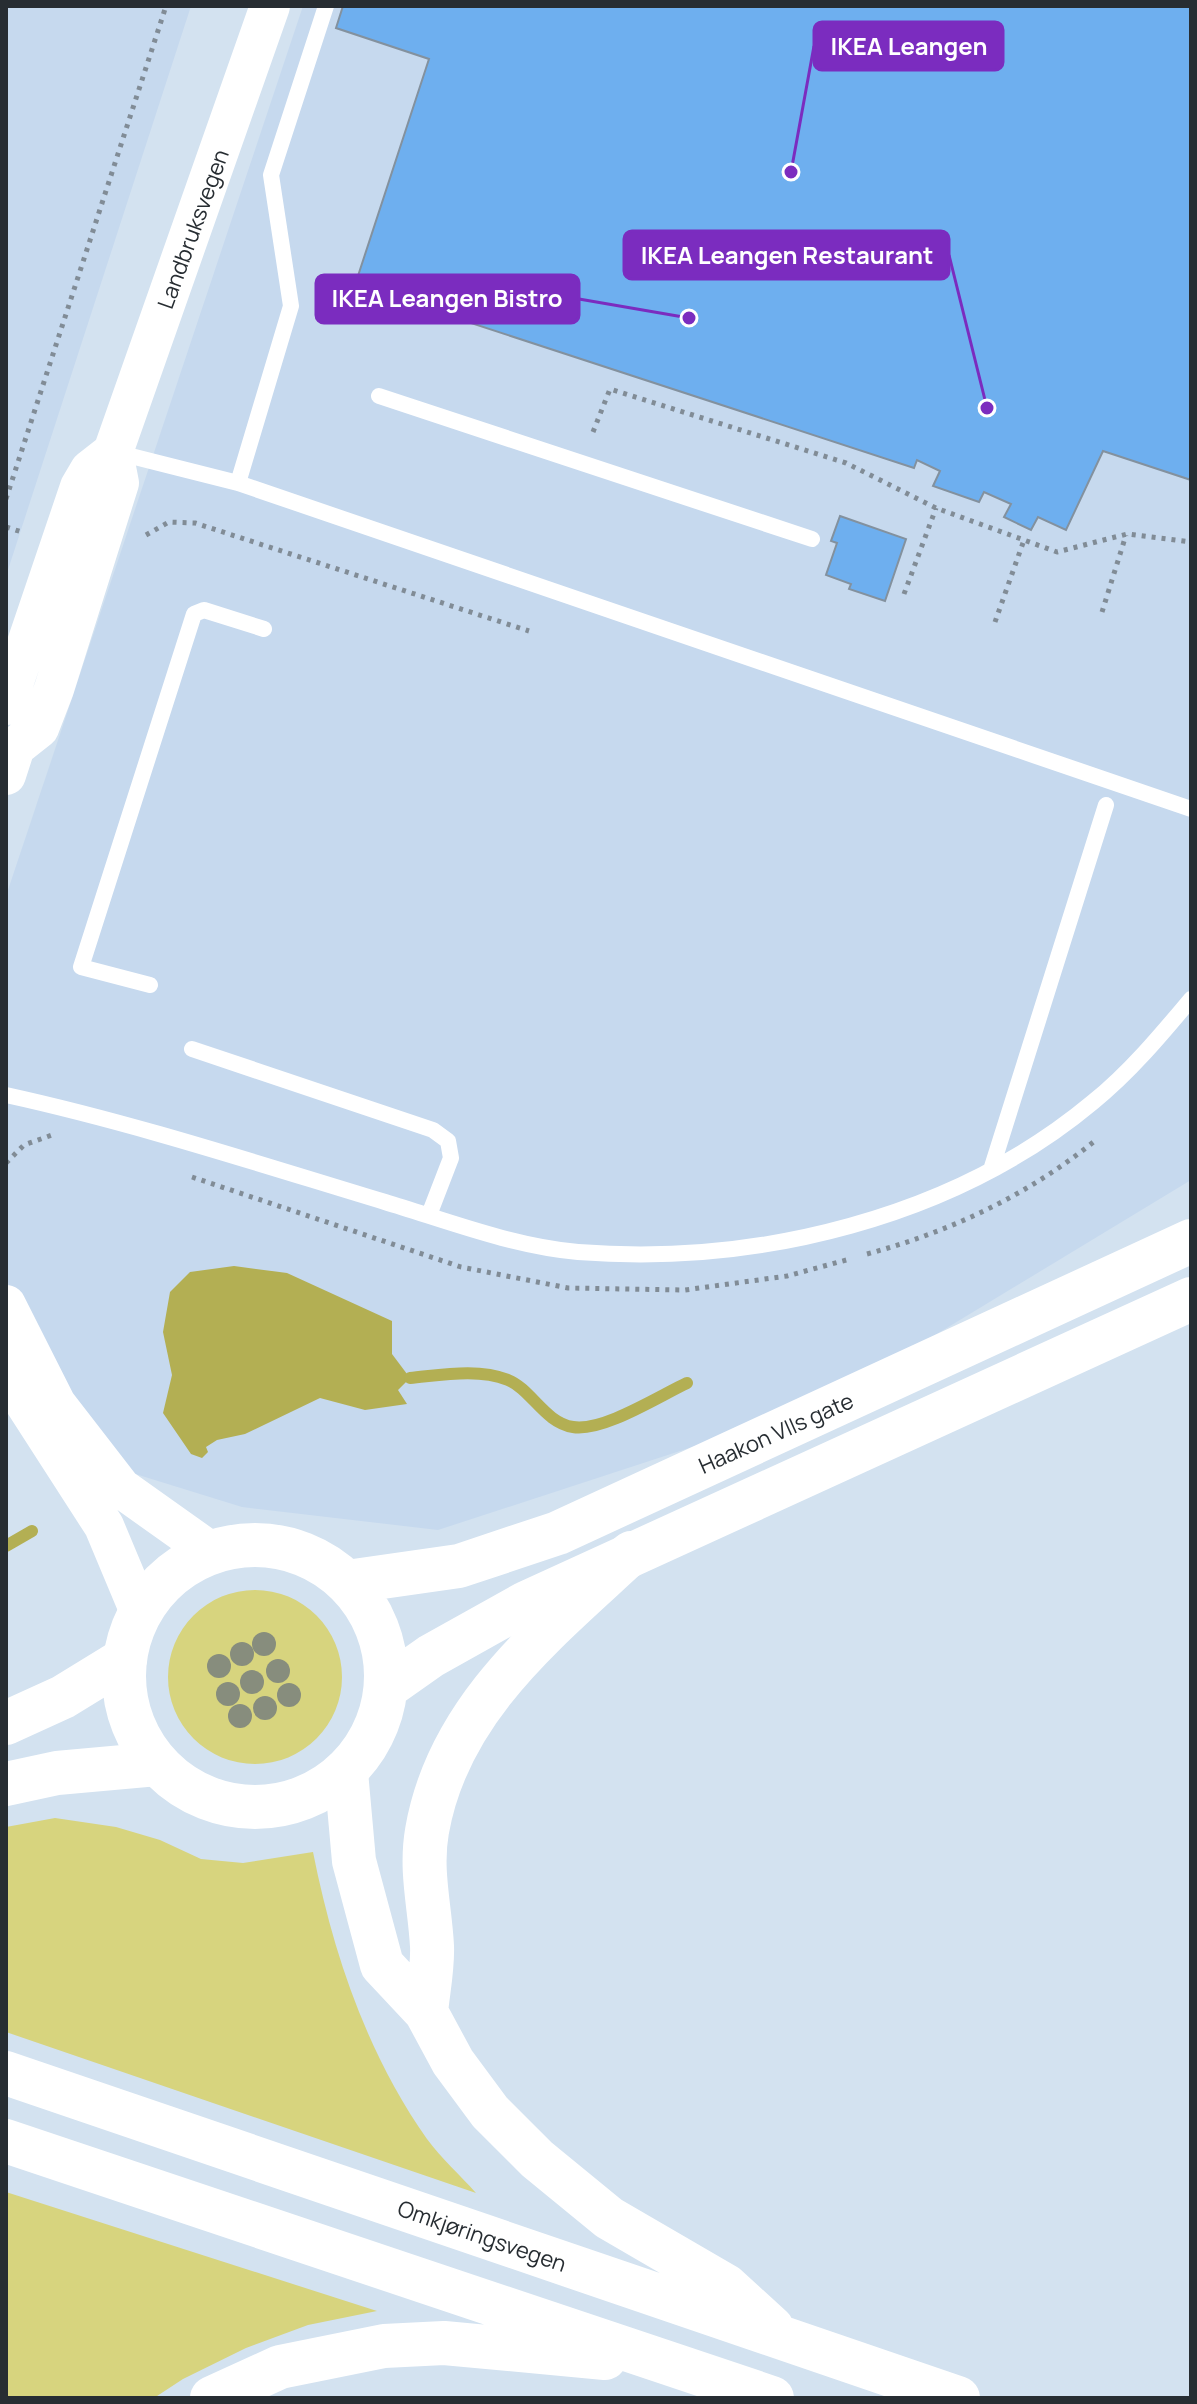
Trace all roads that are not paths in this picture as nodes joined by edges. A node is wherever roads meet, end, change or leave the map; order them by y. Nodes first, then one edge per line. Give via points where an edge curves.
1 (270, 6) edge
2 (326, 6) edge
3 (379, 396) dead end
4 (113, 452) junction
5 (238, 483) junction
6 (812, 539) dead end
7 (264, 629) dead end
8 (6, 705) edge
9 (9, 748) edge
10 (1106, 805) dead end
11 (1191, 809) edge
12 (150, 985) dead end
13 (1191, 999) edge
14 (192, 1049) dead end
15 (6, 1095) edge
16 (991, 1170) junction
17 (429, 1215) junction
18 (1191, 1241) edge
19 (1191, 1299) edge
20 (6, 1305) edge
21 (6, 1374) edge
22 (211, 1552) junction
23 (631, 1553) junction
24 (347, 1582) junction
25 (140, 1612) junction
26 (125, 1659) junction
27 (387, 1687) junction
28 (6, 1723) edge
29 (157, 1764) junction
30 (346, 1772) junction
31 (6, 1784) edge
32 (426, 2012) junction
33 (6, 2073) edge
34 (6, 2141) edge
35 (784, 2340) junction
36 (663, 2362) junction
37 (212, 2398) edge
38 (772, 2398) edge
39 (958, 2398) edge

1 - 4 street, Landbruksvegen
2 - 5 lane via 271,175 291,306
3 - 6 lane
4 - 5 lane
4 - 8 street, Landbruksvegen via 90,470 80,487
4 - 9 street, Landbruksvegen via 119,483 54,689 39,728
5 - 11 lane
7 - 12 lane via 204,610 194,614 81,967
10 - 16 lane
13 - 16 lane via 1095,1101
14 - 17 lane via 433,1130 448,1141 451,1158
15 - 17 lane via 84,1112
16 - 17 lane via 907,1209 804,1237 682,1252 577,1252 482,1233
18 - 24 main road, Haakon VIIs gate via 558,1533 459,1566
19 - 23 main road
20 - 22 street via 56,1404 121,1488
21 - 25 street via 104,1526
22 - 24 main road via 269,1545 324,1564
22 - 25 main road via 183,1566
23 - 27 main road via 484,1625
23 - 32 main road via 495,1686 441,1778 427,1832 424,1882 432,1947
24 - 27 main road via 370,1613 384,1648
25 - 26 main road
26 - 28 main road via 63,1697
26 - 29 main road via 125,1697 136,1733
27 - 30 main road via 380,1718
29 - 30 main road via 189,1791 229,1805 270,1807 311,1796
29 - 31 main road via 57,1773
30 - 32 main road via 354,1861 382,1965
32 - 35 main road via 453,2062 490,2112 537,2159 609,2218 726,2286
33 - 35 main road, Omkjøringsvegen
34 - 36 main road
35 - 39 main road, Omkjøringsvegen
36 - 37 main road via 444,2343 384,2346 280,2367
36 - 38 main road

